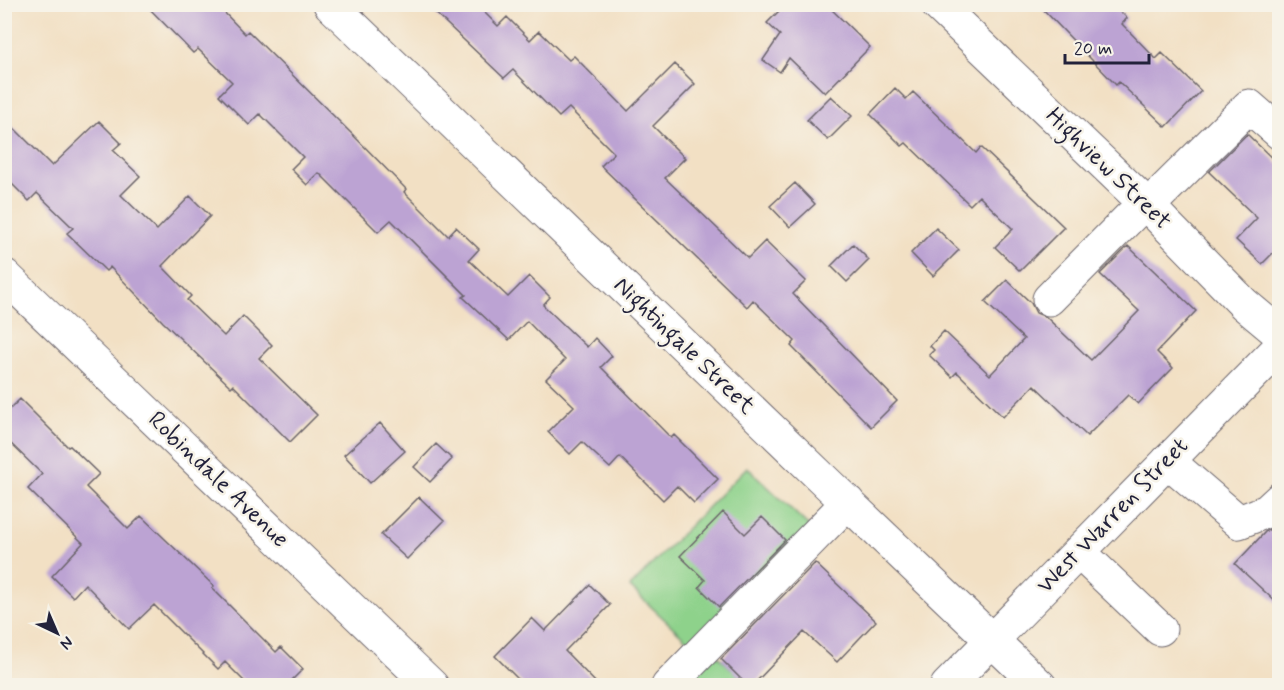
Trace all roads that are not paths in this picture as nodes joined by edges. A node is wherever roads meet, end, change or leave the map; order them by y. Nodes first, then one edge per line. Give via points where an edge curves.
1 (330, 4) edge
2 (937, 4) edge
3 (1280, 133) edge
4 (1146, 204) junction
5 (4, 275) edge
6 (1048, 299) dead end
7 (1280, 334) edge
8 (1280, 347) edge
9 (1168, 460) junction
10 (1280, 499) edge
11 (848, 502) junction
12 (1079, 552) junction
13 (1160, 628) dead end
14 (992, 640) junction
15 (432, 686) edge
16 (668, 686) edge
17 (947, 686) edge
18 (1040, 686) edge

1 - 11 street, Nightingale Street
2 - 4 street, Highview Street
3 - 4 street via 1249,106
4 - 6 street
4 - 7 street, Highview Street
5 - 15 street, Robindale Avenue
8 - 9 street, West Warren Street
9 - 10 street via 1239,522 1267,511
9 - 12 street, West Warren Street
11 - 14 street, Nightingale Street
11 - 16 street
12 - 13 street
12 - 14 street, West Warren Street
14 - 17 street, West Warren Street
14 - 18 street, Nightingale Street

